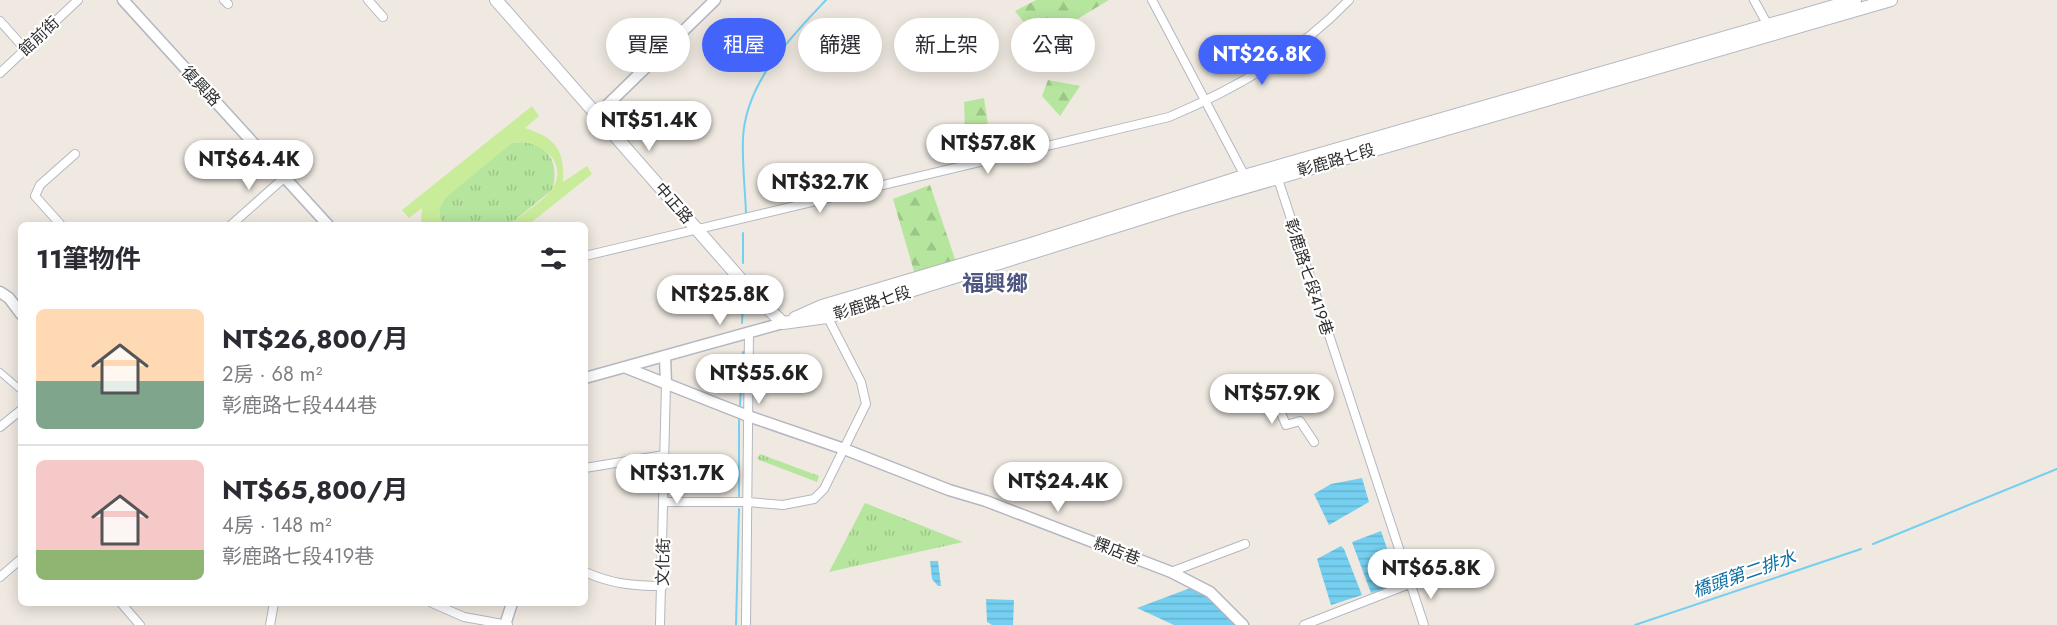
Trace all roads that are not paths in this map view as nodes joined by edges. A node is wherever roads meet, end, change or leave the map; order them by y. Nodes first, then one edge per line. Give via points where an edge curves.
1 (78, 0) edge
2 (123, 0) edge
3 (368, 0) edge
4 (495, 0) edge
5 (715, 0) edge
6 (1152, 0) edge
7 (1349, 0) edge
8 (1754, 0) edge
9 (1855, 0) edge
10 (1891, 0) edge
11 (383, 16) dead end
12 (0, 21) edge
13 (1770, 30) junction
14 (25, 49) junction
15 (0, 73) edge
16 (1206, 102) junction
17 (597, 115) junction
18 (75, 154) dead end
19 (1276, 172) junction
20 (285, 177) junction
21 (1247, 181) junction
22 (57, 222) edge
23 (234, 222) edge
24 (325, 222) edge
25 (697, 230) junction
26 (588, 255) edge
27 (0, 292) edge
28 (18, 310) edge
29 (825, 311) junction
30 (783, 323) junction
31 (749, 333) junction
32 (665, 356) junction
33 (624, 367) junction
34 (0, 372) edge
35 (588, 377) edge
36 (1267, 379) dead end
37 (666, 384) junction
38 (18, 387) edge
39 (18, 412) edge
40 (748, 416) junction
41 (0, 427) edge
42 (1314, 442) dead end
43 (844, 449) junction
44 (664, 455) junction
45 (588, 468) edge
46 (664, 502) junction
47 (748, 502) junction
48 (1245, 544) dead end
49 (18, 562) edge
50 (1171, 572) junction
51 (588, 573) edge
52 (0, 577) edge
53 (1412, 583) junction
54 (663, 586) junction
55 (124, 606) edge
56 (273, 606) edge
57 (439, 606) edge
58 (511, 606) edge
59 (140, 625) edge
60 (270, 625) edge
61 (506, 625) edge
62 (660, 625) edge
63 (746, 625) edge
64 (1243, 625) edge
65 (1304, 625) edge
66 (1425, 625) edge

1 - 14 street, 館前街
2 - 20 street, 復興路
3 - 11 street
4 - 17 main road, 中正路
5 - 17 street
6 - 16 street
7 - 16 street via 1289,53
8 - 13 street
9 - 13 main road, 彰鹿路七段
10 - 13 main road, 彰鹿路七段
12 - 14 street
13 - 19 main road, 彰鹿路七段
14 - 15 street, 館前街
16 - 21 street
16 - 25 street via 1145,123
17 - 25 main road, 中正路
18 - 22 street via 40,184 35,196
19 - 21 main road, 彰鹿路七段
19 - 53 street, 彰鹿路七段419巷
20 - 23 street
20 - 24 street, 復興路
21 - 29 main road, 彰鹿路七段
25 - 26 street
25 - 30 main road, 中正路
27 - 28 street
29 - 30 main road, 彰鹿路七段
29 - 43 street via 864,392 866,404
30 - 31 street, 彰鹿路七段
31 - 32 street, 彰鹿路七段
31 - 40 street
32 - 33 street, 彰鹿路七段
32 - 37 street, 文化街
33 - 35 street, 彰鹿路七段
33 - 37 street, 粿店巷
34 - 38 street
36 - 42 street via 1286,425 1300,421
37 - 40 street, 粿店巷
37 - 44 street, 文化街
39 - 41 street
40 - 43 street, 粿店巷
40 - 47 street
43 - 47 street via 824,489 814,500 783,505
43 - 50 street, 粿店巷
44 - 45 street
44 - 46 street, 文化街
46 - 47 street
46 - 54 street, 文化街
47 - 63 street
48 - 50 street
49 - 52 street
50 - 64 street, 粿店巷 via 1210,592
51 - 54 street via 624,586
53 - 65 street
53 - 66 street, 彰鹿路七段419巷
54 - 62 street, 文化街
55 - 59 street
56 - 60 street
57 - 61 street
58 - 61 street

